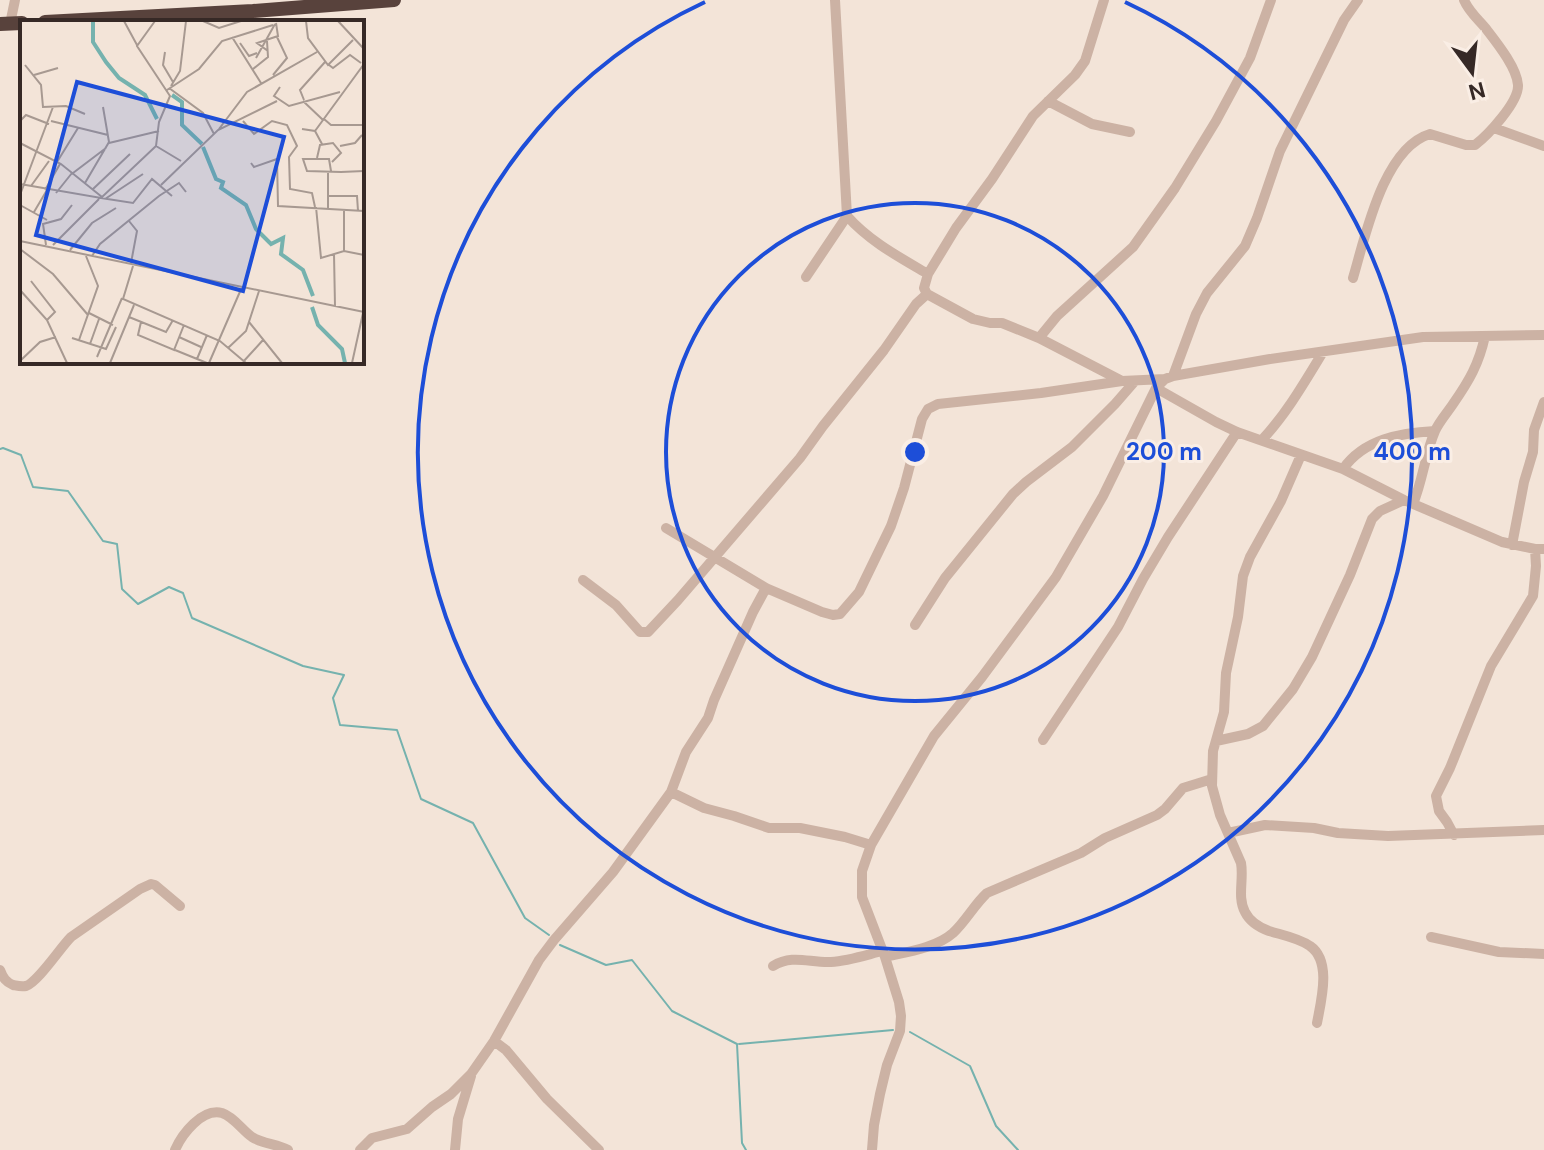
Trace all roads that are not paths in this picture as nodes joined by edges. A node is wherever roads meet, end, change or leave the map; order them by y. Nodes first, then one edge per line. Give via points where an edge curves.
1 (15, 0) edge
2 (394, 0) edge
3 (835, 0) edge
4 (1104, 0) edge
5 (1271, 0) edge
6 (1358, 0) edge
7 (1464, 0) edge
8 (83, 20) edge
9 (11, 24) edge
10 (1048, 101) junction
11 (1494, 128) junction
12 (1130, 132) dead end
13 (1544, 146) edge
14 (847, 216) junction
15 (928, 274) junction
16 (806, 277) dead end
17 (1353, 278) dead end
18 (927, 294) junction
19 (1544, 335) edge
20 (1485, 336) junction
21 (1039, 338) junction
22 (1323, 352) junction
23 (1169, 377) junction
24 (1122, 381) junction
25 (1135, 381) junction
26 (1156, 388) junction
27 (1544, 402) edge
28 (1435, 431) junction
29 (1237, 432) junction
30 (1262, 440) junction
31 (1301, 455) junction
32 (1343, 469) junction
33 (1409, 502) junction
34 (666, 528) dead end
35 (1512, 545) junction
36 (1539, 549) edge
37 (715, 556) junction
38 (583, 580) dead end
39 (766, 588) junction
40 (915, 625) dead end
41 (1043, 740) dead end
42 (1216, 741) junction
43 (1212, 779) junction
44 (671, 792) junction
45 (1544, 830) edge
46 (1228, 833) junction
47 (1454, 835) junction
48 (871, 845) junction
49 (180, 906) dead end
50 (1431, 937) dead end
51 (884, 954) junction
52 (1544, 954) edge
53 (773, 966) dead end
54 (0, 970) edge
55 (1317, 1023) dead end
56 (494, 1041) junction
57 (471, 1074) junction
58 (175, 1150) edge
59 (288, 1150) edge
60 (360, 1150) edge
61 (455, 1150) edge
62 (599, 1150) edge
63 (872, 1150) edge

1 - 9 street
2 - 8 highway
3 - 14 street
4 - 10 street via 1085,61
5 - 21 street via 1250,58 1175,188 1133,247
6 - 23 street via 1280,151 1249,239 1207,293
7 - 11 street via 1505,55 1518,86
10 - 12 street via 1092,124
10 - 15 street
11 - 13 street
11 - 17 street via 1471,146 1430,134 1411,146 1377,197
14 - 15 street via 886,250
14 - 16 street
15 - 18 street
18 - 21 street via 973,319 1002,323
18 - 37 street via 800,458
19 - 20 street
20 - 22 street via 1423,337
20 - 28 street via 1475,371
21 - 24 street
22 - 23 street
22 - 30 street via 1296,398
23 - 25 street
23 - 26 street
24 - 25 street
24 - 39 street via 928,409 891,526 859,592 840,614 822,612
25 - 40 street via 1072,447 1013,494 945,578
26 - 29 street
26 - 48 street via 1056,577 934,736
27 - 35 street via 1536,419
28 - 32 street via 1380,441
28 - 33 street via 1422,483
29 - 30 street
29 - 41 street
30 - 31 street
31 - 32 street
31 - 42 street via 1243,576
32 - 33 street
33 - 35 street
33 - 42 street via 1372,519 1293,689 1263,726
34 - 37 street
35 - 36 street
36 - 47 street via 1533,596 1491,666 1436,796
37 - 38 street via 645,633
37 - 39 street
39 - 44 street
42 - 43 street
43 - 46 street
43 - 51 street via 1183,788 1157,815 987,893 946,939
44 - 48 street via 769,828 800,828
44 - 56 street via 539,960
45 - 47 street
46 - 47 street via 1265,825 1372,836
46 - 55 street via 1241,863 1242,908 1247,916 1262,929 1317,952 1322,965
48 - 51 street via 862,871 862,897
49 - 54 street via 151,884 71,937 27,986 7,982
50 - 52 street via 1499,952
51 - 53 street via 829,962 783,960
51 - 63 street via 901,1016 880,1094
56 - 57 street
56 - 62 street
57 - 60 street via 407,1129 372,1138
57 - 61 street
58 - 59 street via 201,1118 220,1113 255,1139

